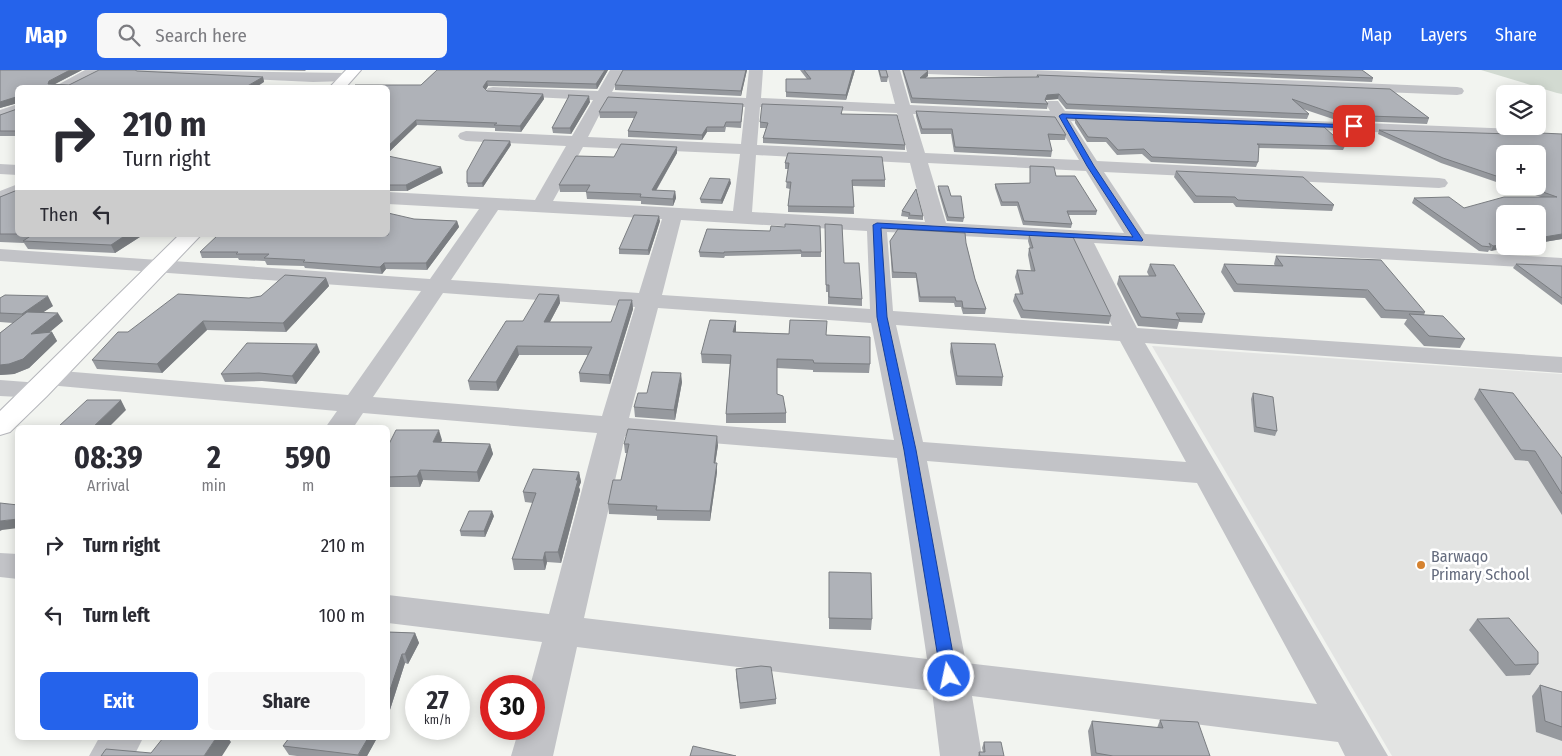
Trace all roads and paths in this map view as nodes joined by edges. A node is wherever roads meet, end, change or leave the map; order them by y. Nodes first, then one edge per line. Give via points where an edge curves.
1 (96, 70) edge
2 (138, 70) edge
3 (617, 70) edge
4 (756, 70) edge
5 (893, 70) edge
6 (928, 70) edge
7 (1022, 72) edge
8 (216, 73) junction
9 (350, 74) edge
10 (65, 85) edge
11 (196, 85) edge
12 (339, 85) edge
13 (493, 90) edge
14 (1457, 91) dead end
15 (603, 95) junction
16 (753, 101) junction
17 (904, 107) junction
18 (0, 108) edge
19 (15, 108) edge
20 (15, 109) edge
21 (0, 115) edge
22 (1062, 116) junction
23 (1496, 132) edge
24 (466, 136) dead end
25 (577, 142) junction
26 (748, 150) junction
27 (917, 158) junction
28 (1091, 166) junction
29 (0, 169) edge
30 (15, 170) edge
31 (1439, 182) dead end
32 (15, 191) edge
33 (390, 198) edge
34 (0, 199) edge
35 (492, 204) junction
36 (541, 206) junction
37 (673, 214) junction
38 (742, 218) junction
39 (877, 225) junction
40 (936, 228) junction
41 (1080, 236) junction
42 (188, 237) edge
43 (1139, 240) junction
44 (0, 255) edge
45 (1557, 263) dead end
46 (160, 266) junction
47 (438, 286) junction
48 (649, 300) junction
49 (882, 317) junction
50 (1129, 336) junction
51 (1562, 365) edge
52 (44, 384) junction
53 (0, 388) edge
54 (356, 404) junction
55 (341, 425) edge
56 (0, 426) edge
57 (613, 426) junction
58 (910, 450) junction
59 (1207, 474) junction
60 (0, 565) edge
61 (15, 567) edge
62 (390, 609) edge
63 (563, 629) junction
64 (949, 676) junction
65 (122, 740) edge
66 (1358, 741) edge
67 (110, 756) edge
68 (532, 756) edge
69 (960, 756) edge

1 - 10 street
2 - 8 street
3 - 15 street
4 - 16 street
5 - 17 street
6 - 7 street
7 - 14 street
7 - 22 street via 1035,80
8 - 9 street via 312,78
8 - 11 street
9 - 12 main road
13 - 15 street
15 - 16 street
15 - 25 street
16 - 17 street
16 - 26 street
17 - 22 street
17 - 27 street
18 - 19 street
20 - 21 street
22 - 23 street
22 - 28 street
24 - 25 street
25 - 26 street
25 - 36 street
26 - 27 street
26 - 38 street
27 - 28 street
27 - 40 street
28 - 31 street
28 - 43 street
29 - 30 street
32 - 34 street
33 - 35 street
35 - 36 street
35 - 47 street
36 - 37 street
37 - 38 street
37 - 48 street
38 - 39 street
39 - 40 street
39 - 49 street
40 - 41 street
41 - 43 street
41 - 50 street
42 - 46 main road
43 - 45 street
44 - 46 street
46 - 47 street
46 - 52 main road
47 - 48 street
47 - 54 street
48 - 49 street
48 - 57 street
49 - 50 street
49 - 58 street
50 - 51 street
50 - 59 street
52 - 53 street
52 - 54 street
52 - 56 main road
54 - 55 street
54 - 57 street
57 - 58 street
57 - 63 street
58 - 59 street
58 - 64 street
59 - 66 street
60 - 61 street
62 - 63 street
63 - 64 street
63 - 68 street
64 - 66 street
64 - 69 street
65 - 67 street

